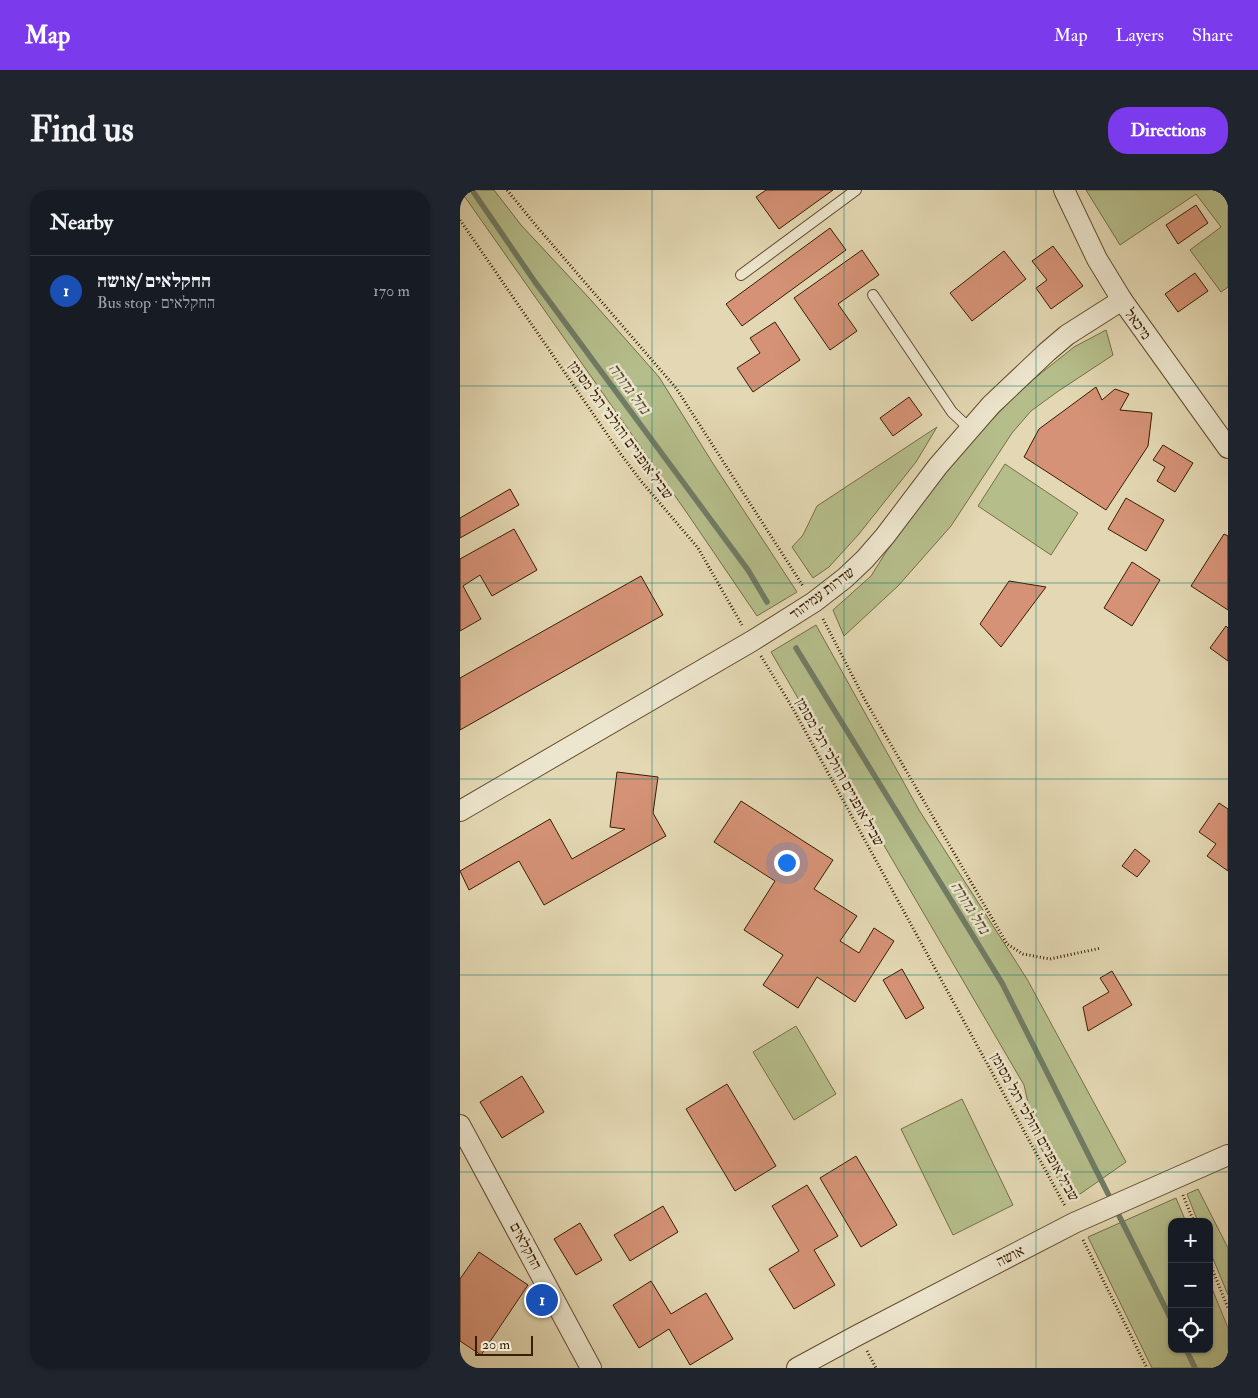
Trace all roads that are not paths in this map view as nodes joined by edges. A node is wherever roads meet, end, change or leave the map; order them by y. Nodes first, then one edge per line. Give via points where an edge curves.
1 (856, 190) edge
2 (1064, 190) edge
3 (741, 275) dead end
4 (873, 295) dead end
5 (1122, 300) junction
6 (970, 429) junction
7 (1228, 448) edge
8 (460, 811) edge
9 (460, 1125) edge
10 (1226, 1160) edge
11 (591, 1368) edge
12 (797, 1368) edge

1 - 3 lane
2 - 5 street, מיכאל via 1097,258
4 - 6 lane via 952,412
5 - 6 street, שדרות עמיהוד via 1067,335 991,405
5 - 7 street, מיכאל
6 - 8 street, שדרות עמיהוד via 865,559 814,602
9 - 11 street, החקלאים
10 - 12 street, אושה via 1176,1178 1074,1223

